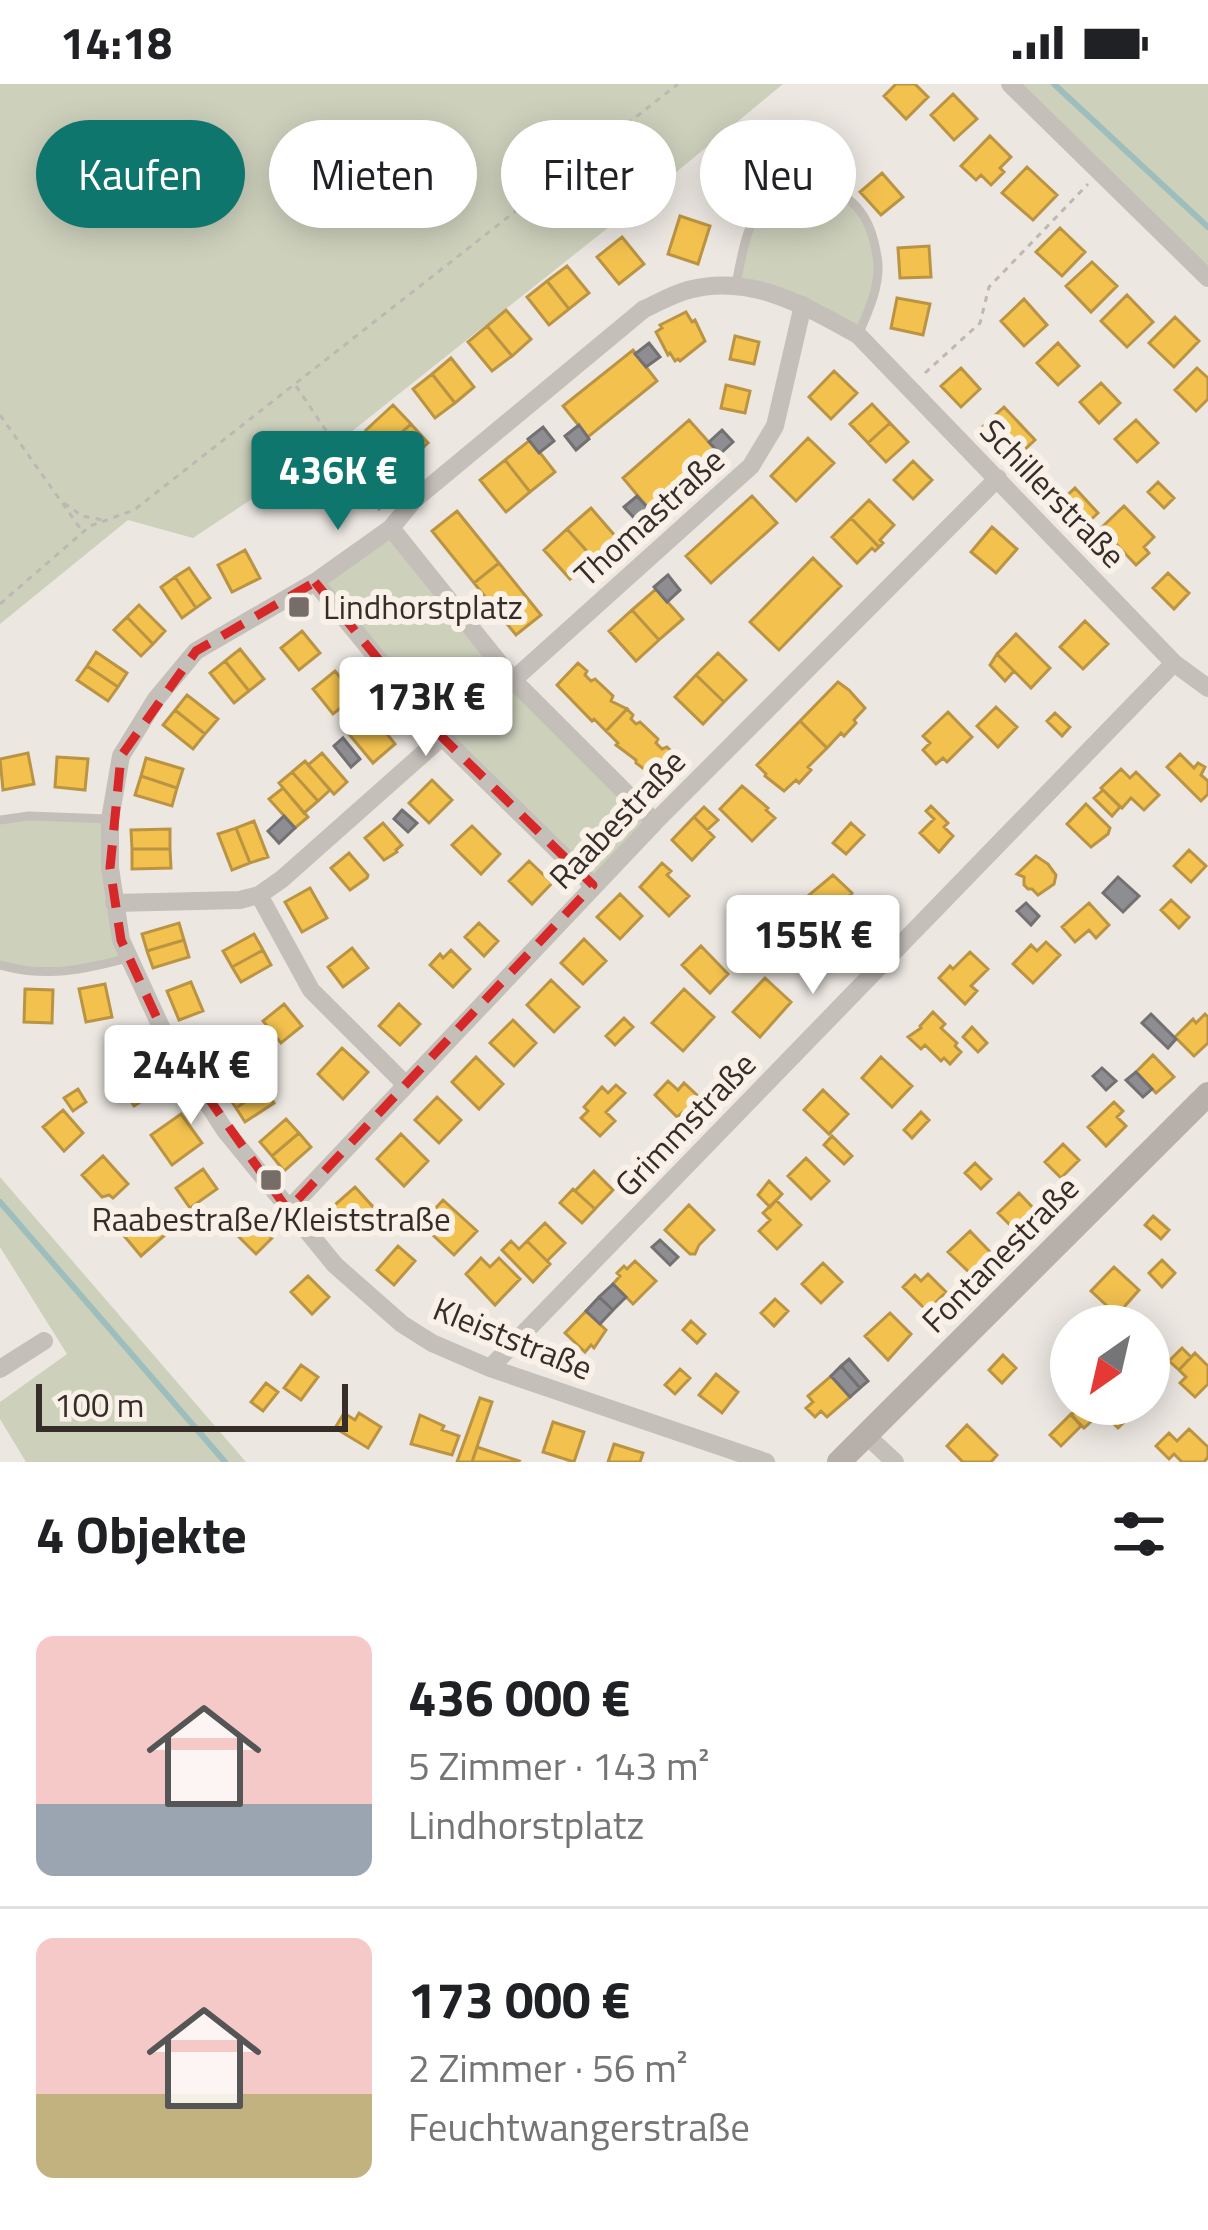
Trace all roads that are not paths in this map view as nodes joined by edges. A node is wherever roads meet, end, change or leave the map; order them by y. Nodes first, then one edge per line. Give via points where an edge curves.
1 (1010, 84) edge
2 (1208, 278) edge
3 (736, 284) junction
4 (802, 304) junction
5 (858, 335) junction
6 (998, 478) junction
7 (392, 528) junction
8 (315, 582) junction
9 (1174, 663) junction
10 (513, 680) junction
11 (1208, 688) edge
12 (442, 737) junction
13 (110, 819) junction
14 (0, 820) edge
15 (655, 822) junction
16 (593, 885) junction
17 (259, 895) junction
18 (114, 903) junction
19 (128, 958) junction
20 (0, 965) edge
21 (406, 1085) junction
22 (1208, 1094) edge
23 (288, 1210) junction
24 (44, 1341) dead end
25 (490, 1368) junction
26 (0, 1369) edge
27 (866, 1435) junction
28 (766, 1462) edge
29 (839, 1462) edge
30 (895, 1462) edge

1 - 2 street
3 - 4 street, Schillerstraße
3 - 5 lane via 754,218 769,197 818,184 860,210 874,242 878,275
3 - 7 street, Schillerstraße via 689,290 644,309 414,500
4 - 5 street, Schillerstraße
4 - 10 street, Thomastraße via 775,426 751,466
5 - 6 street, Schillerstraße
6 - 9 street, Schillerstraße
6 - 15 street, Raabestraße
7 - 8 street
7 - 10 street
8 - 12 street
8 - 13 street, Kleiststraße via 196,651 121,756
9 - 11 street, Schillerstraße
9 - 25 street, Grimmstraße
10 - 15 street
12 - 16 street
12 - 17 street
13 - 14 lane
13 - 18 street, Kleiststraße
15 - 16 street, Raabestraße
16 - 21 street, Raabestraße
17 - 18 street
17 - 21 street via 311,990
18 - 19 street, Kleiststraße
19 - 20 lane via 75,972
19 - 23 street, Kleiststraße via 167,1040
21 - 23 street, Raabestraße
22 - 27 street, Fontanestraße
23 - 25 street, Kleiststraße via 402,1324
24 - 26 street
25 - 28 street, Kleiststraße
27 - 29 street, Fontanestraße
27 - 30 street

